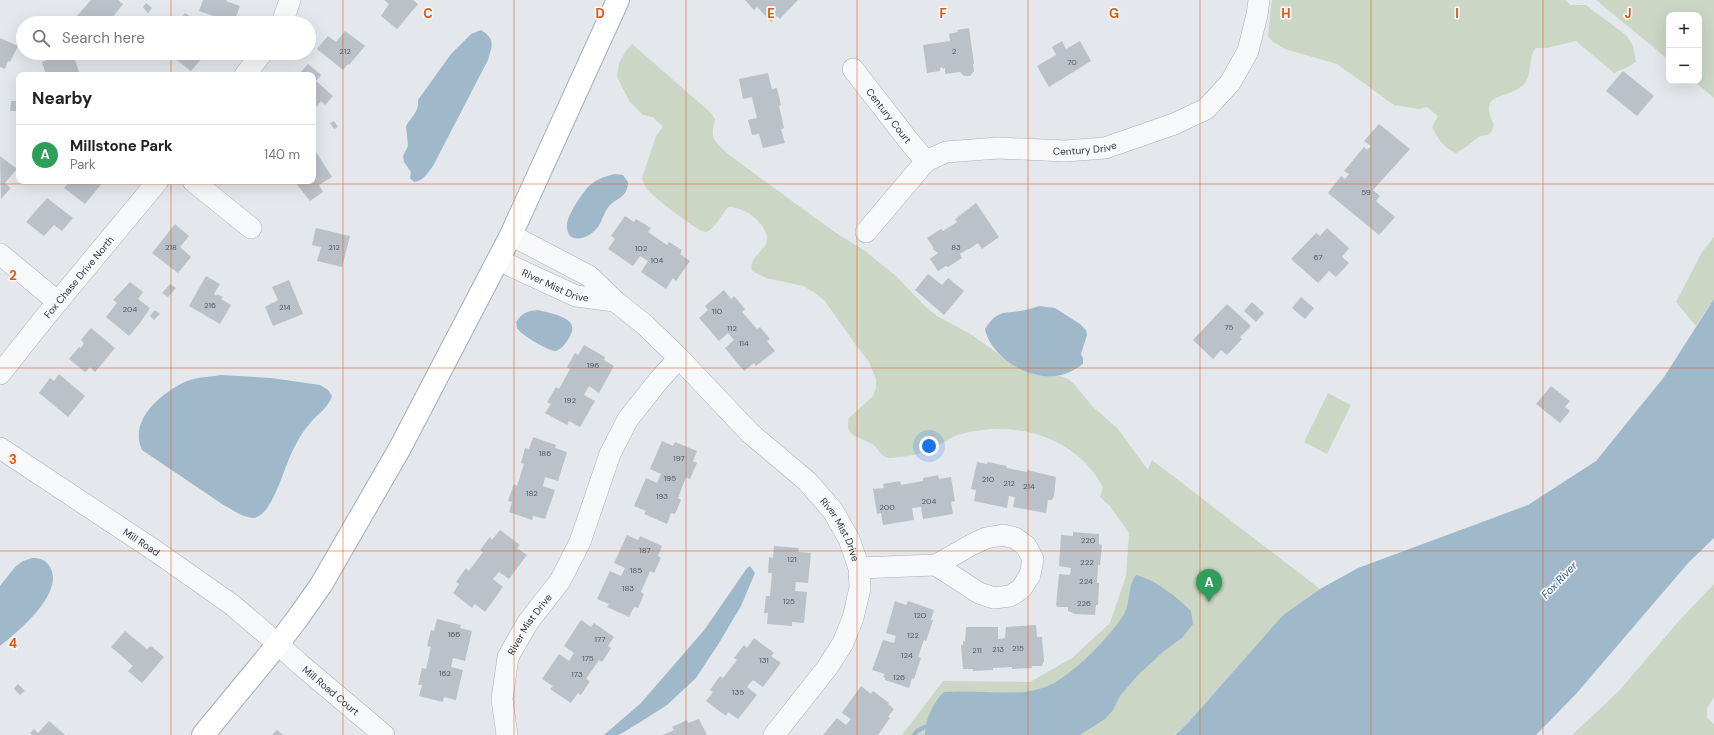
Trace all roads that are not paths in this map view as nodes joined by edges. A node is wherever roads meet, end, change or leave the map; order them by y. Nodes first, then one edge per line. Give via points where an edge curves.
1 (290, 0) edge
2 (618, 0) edge
3 (1259, 0) edge
4 (284, 16) edge
5 (257, 60) edge
6 (853, 70) dead end
7 (247, 72) edge
8 (926, 161) junction
9 (156, 184) edge
10 (197, 184) edge
11 (251, 228) dead end
12 (866, 232) dead end
13 (511, 235) junction
14 (0, 254) edge
15 (498, 260) junction
16 (615, 301) junction
17 (58, 302) junction
18 (680, 358) junction
19 (0, 374) edge
20 (0, 448) edge
21 (936, 566) dead end
22 (859, 568) junction
23 (278, 644) junction
24 (203, 735) edge
25 (384, 735) edge
26 (506, 735) edge
27 (774, 735) edge

1 - 4 street
2 - 13 main road
3 - 8 street, Century Drive via 1248,51 1230,84 1206,109 1168,126 1105,148 1065,151 971,149 946,152
5 - 7 street
6 - 8 street, Century Court
8 - 12 street, Century Drive
9 - 17 street, Fox Chase Drive North
10 - 11 street
13 - 15 main road
13 - 16 street, River Mist Drive via 589,276
14 - 17 street
15 - 16 street, River Mist Drive via 576,296
15 - 23 main road via 400,448 321,585
16 - 18 street, River Mist Drive
17 - 19 street, Fox Chase Drive North
18 - 22 street, River Mist Drive via 750,433 807,481 834,511 849,539
18 - 26 street, River Mist Drive via 628,419 610,454 580,542 560,581 528,622 508,657 502,700
20 - 23 street, Mill Road via 231,604
21 - 22 street
22 - 27 street, River Mist Drive via 860,588 853,618 843,643 827,668
23 - 24 main road
23 - 25 street, Mill Road Court

